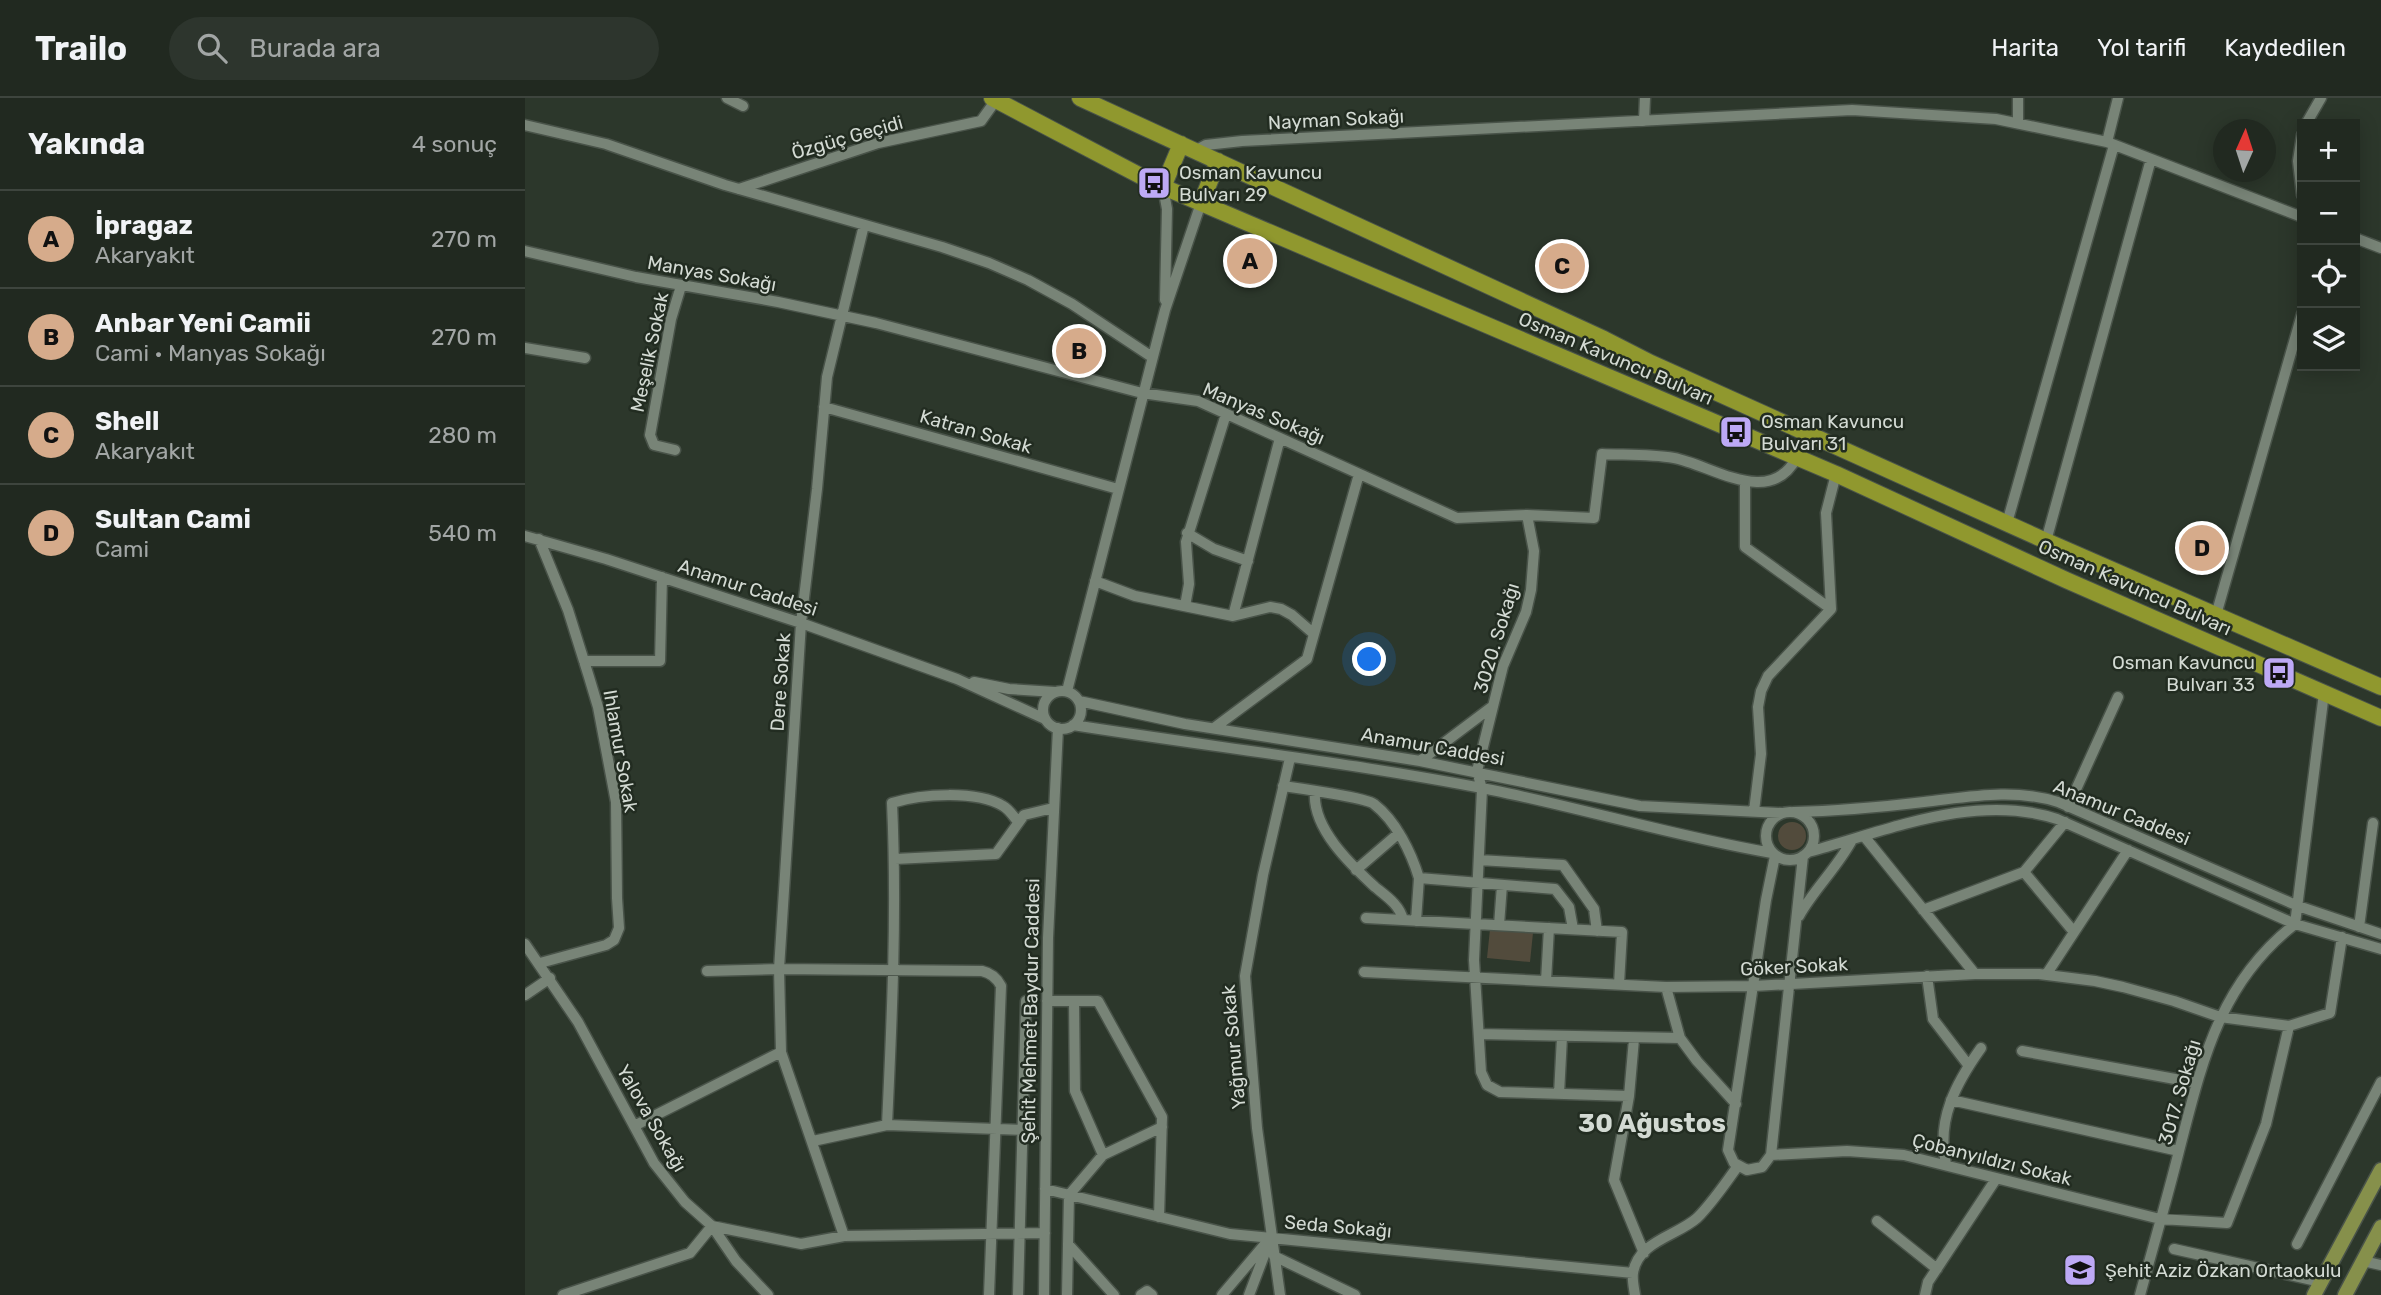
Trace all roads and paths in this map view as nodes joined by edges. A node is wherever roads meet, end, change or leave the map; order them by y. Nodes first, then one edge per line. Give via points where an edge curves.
1 (727, 98) edge
2 (1080, 98) edge
3 (1645, 98) edge
4 (2018, 98) edge
5 (2118, 98) edge
6 (2322, 98) edge
7 (994, 99) edge
8 (743, 106) dead end
9 (2310, 119) edge
10 (1644, 121) junction
11 (2018, 123) junction
12 (525, 125) edge
13 (2110, 144) junction
14 (1188, 148) junction
15 (2151, 159) junction
16 (1218, 161) junction
17 (1163, 187) junction
18 (739, 189) junction
19 (1201, 203) junction
20 (2297, 216) edge
21 (864, 225) junction
22 (2360, 239) edge
23 (2381, 248) edge
24 (525, 251) edge
25 (681, 285) junction
26 (1164, 310) junction
27 (843, 317) junction
28 (2297, 332) edge
29 (525, 348) edge
30 (1152, 357) junction
31 (585, 358) dead end
32 (1142, 393) junction
33 (824, 407) junction
34 (1226, 414) junction
35 (1280, 438) junction
36 (675, 450) dead end
37 (1797, 457) junction
38 (1359, 474) junction
39 (1836, 474) junction
40 (1745, 483) junction
41 (1118, 489) junction
42 (1527, 515) junction
43 (2007, 523) junction
44 (1187, 533) junction
45 (525, 536) edge
46 (538, 540) junction
47 (2046, 541) junction
48 (1248, 561) junction
49 (662, 577) junction
50 (1094, 581) junction
51 (1185, 606) junction
52 (1831, 610) junction
53 (2216, 615) junction
54 (1233, 616) junction
55 (801, 623) junction
56 (1314, 634) junction
57 (585, 661) junction
58 (957, 679) junction
59 (2381, 687) edge
60 (1061, 692) junction
61 (2324, 693) junction
62 (2118, 697) dead end
63 (1079, 701) junction
64 (1493, 706) junction
65 (2381, 718) edge
66 (1045, 719) junction
67 (1073, 725) junction
68 (1058, 728) junction
69 (1214, 728) junction
70 (1290, 758) junction
71 (1420, 761) junction
72 (1477, 771) junction
73 (1283, 786) junction
74 (1482, 789) junction
75 (1315, 792) junction
76 (2068, 807) junction
77 (1053, 808) junction
78 (1754, 811) junction
79 (1794, 812) junction
80 (1782, 813) junction
81 (1018, 822) junction
82 (2065, 822) junction
83 (2373, 823) dead end
84 (1399, 833) junction
85 (1864, 836) junction
86 (1852, 840) junction
87 (2128, 850) junction
88 (1773, 854) junction
89 (1806, 854) junction
90 (895, 859) junction
91 (1479, 860) junction
92 (1356, 870) junction
93 (2024, 872) junction
94 (1419, 878) junction
95 (1478, 884) junction
96 (1502, 886) junction
97 (2298, 906) junction
98 (1923, 910) junction
99 (1366, 918) dead end
100 (1403, 920) junction
101 (1416, 920) junction
102 (1796, 922) junction
103 (1476, 924) junction
104 (2295, 924) junction
105 (1499, 925) junction
106 (2359, 927) junction
107 (1549, 928) junction
108 (1573, 929) junction
109 (1597, 931) junction
110 (2074, 932) junction
111 (2381, 934) edge
112 (2342, 937) junction
113 (525, 944) edge
114 (2381, 949) edge
115 (540, 963) junction
116 (779, 969) junction
117 (894, 970) junction
118 (707, 971) dead end
119 (1364, 972) dead end
120 (1975, 974) junction
121 (2046, 975) junction
122 (1927, 976) junction
123 (550, 978) junction
124 (1474, 978) junction
125 (1546, 981) junction
126 (1619, 984) junction
127 (1789, 984) junction
128 (1666, 986) junction
129 (1754, 986) junction
130 (525, 995) edge
131 (1026, 1001) dead end
132 (1047, 1001) junction
133 (1074, 1001) junction
134 (2220, 1017) junction
135 (2289, 1026) junction
136 (1479, 1034) junction
137 (1562, 1037) junction
138 (1680, 1038) junction
139 (1634, 1039) junction
140 (1981, 1048) dead end
141 (2022, 1051) dead end
142 (781, 1052) junction
143 (1969, 1066) junction
144 (2381, 1082) edge
145 (2197, 1083) junction
146 (1559, 1094) junction
147 (1629, 1096) junction
148 (1951, 1100) junction
149 (1736, 1104) junction
150 (887, 1125) junction
151 (634, 1126) junction
152 (1162, 1127) junction
153 (995, 1129) junction
154 (1022, 1130) junction
155 (813, 1141) junction
156 (2179, 1151) junction
157 (1103, 1155) junction
158 (1771, 1155) junction
159 (1946, 1164) junction
160 (1737, 1167) junction
161 (2381, 1170) edge
162 (1996, 1178) junction
163 (1045, 1189) junction
164 (1069, 1195) junction
165 (1160, 1217) junction
166 (2160, 1219) junction
167 (1877, 1221) dead end
168 (712, 1226) junction
169 (2381, 1227) edge
170 (1020, 1233) junction
171 (1045, 1233) junction
172 (991, 1234) junction
173 (844, 1236) junction
174 (1271, 1237) junction
175 (1068, 1244) junction
176 (2297, 1244) dead end
177 (2174, 1249) dead end
178 (1644, 1253) junction
179 (1274, 1256) junction
180 (2363, 1261) junction
181 (2381, 1265) edge
182 (1937, 1269) junction
183 (1633, 1273) junction
184 (2317, 1289) edge
185 (563, 1295) edge
186 (768, 1295) edge
187 (989, 1295) edge
188 (1018, 1295) edge
189 (1044, 1295) edge
190 (1067, 1295) edge
191 (1114, 1295) edge
192 (1141, 1295) edge
193 (1152, 1295) edge
194 (1222, 1295) edge
195 (1249, 1295) edge
196 (1280, 1295) edge
197 (1355, 1295) edge
198 (1635, 1295) edge
199 (1925, 1295) edge
200 (2140, 1295) edge
201 (2345, 1295) edge

1 - 8 street
2 - 14 highway, Osman Kavuncu Bulvarı
3 - 10 street
4 - 11 street
5 - 13 street
6 - 9 street
7 - 17 highway, Osman Kavuncu Bulvarı
7 - 18 street, Özgüç Geçidi via 981,121 878,143
10 - 11 street, Nayman Sokağı via 1852,110
10 - 14 street, Nayman Sokağı via 1242,141
11 - 13 street, Nayman Sokağı
12 - 18 street via 605,144
13 - 15 street, Nayman Sokağı
13 - 43 street
14 - 16 highway, Osman Kavuncu Bulvarı
14 - 17 highway
15 - 20 street, Nayman Sokağı
15 - 47 street
16 - 19 highway
16 - 43 highway, Osman Kavuncu Bulvarı
17 - 19 highway, Osman Kavuncu Bulvarı
17 - 26 street via 1167,209
18 - 21 street
19 - 26 street
19 - 37 highway, Osman Kavuncu Bulvarı
21 - 27 street, Dere Sokak
21 - 30 street via 1012,273 1090,314
22 - 23 street
24 - 25 street, Manyas Sokağı
25 - 27 street, Manyas Sokağı
25 - 36 street, Meşelik Sokak via 650,435 653,445
26 - 30 street
27 - 32 street, Manyas Sokağı
27 - 33 street, Dere Sokak
28 - 53 street
29 - 31 street
30 - 32 street
32 - 34 street, Manyas Sokağı via 1198,401
32 - 41 street
33 - 41 street, Katran Sokak
33 - 55 street, Dere Sokak
34 - 35 street, Manyas Sokağı
34 - 44 street
35 - 38 street, Manyas Sokağı
35 - 48 street
37 - 39 highway, Osman Kavuncu Bulvarı
37 - 40 street via 1778,477
38 - 42 street, Manyas Sokağı via 1457,518
38 - 56 street
39 - 52 street via 1826,513
39 - 61 highway, Osman Kavuncu Bulvarı
40 - 42 street, Manyas Sokağı via 1674,458 1602,454 1594,517
40 - 52 street via 1745,547
41 - 50 street
42 - 64 street, 3020. Sokağı via 1534,551 1531,590
43 - 47 highway, Osman Kavuncu Bulvarı
44 - 48 street
44 - 51 street
45 - 46 street, Anamur Caddesi
46 - 49 street, Anamur Caddesi
46 - 57 street, Ihlamur Sokak
47 - 53 highway, Osman Kavuncu Bulvarı
48 - 54 street
49 - 55 street, Anamur Caddesi
49 - 57 street via 660,661
50 - 51 street via 1135,596
50 - 60 street
51 - 54 street
52 - 78 street via 1768,676 1761,691 1761,754
53 - 59 highway, Osman Kavuncu Bulvarı
54 - 56 street via 1275,607 1287,611
55 - 58 street, Anamur Caddesi
55 - 116 street, Dere Sokak
56 - 69 street via 1307,659
57 - 115 street, Ihlamur Sokak via 616,802 619,928 606,945
58 - 60 street
58 - 66 street
60 - 63 street
60 - 66 street via 1044,703
61 - 65 highway, Osman Kavuncu Bulvarı
61 - 97 street
62 - 76 street
63 - 67 street via 1080,717
63 - 69 street, Anamur Caddesi
64 - 71 street
64 - 72 street, 3020. Sokağı
66 - 68 street
67 - 68 street
67 - 70 street, Anamur Caddesi
68 - 77 street, Şehit Mehmet Baydur Caddesi
69 - 71 street, Anamur Caddesi
70 - 73 street, Yağmur Sokak
70 - 74 street, Anamur Caddesi
71 - 72 street, Anamur Caddesi
72 - 74 street
72 - 78 street, Anamur Caddesi via 1640,807
73 - 75 street
73 - 174 street, Yağmur Sokak via 1245,976
74 - 88 street, Anamur Caddesi
74 - 91 street
75 - 84 street via 1373,803
75 - 92 street via 1319,820
76 - 79 street, Anamur Caddesi via 2035,796 1991,794
76 - 97 street, Anamur Caddesi
77 - 81 street via 1024,815
77 - 132 street, Şehit Mehmet Baydur Caddesi
78 - 80 street, Anamur Caddesi
79 - 80 street
79 - 89 street via 1813,828 1814,841
80 - 88 street via 1766,830
81 - 90 street via 996,854
81 - 90 street via 1005,806 978,796 912,797 892,803
82 - 85 street, Anamur Caddesi via 2029,811 1990,810 1941,816
82 - 87 street, Anamur Caddesi
82 - 93 street
83 - 106 street
84 - 92 street
84 - 94 street
85 - 86 street, Anamur Caddesi
85 - 98 street
86 - 89 street, Anamur Caddesi
86 - 102 street
87 - 104 street, Anamur Caddesi
87 - 110 street
88 - 89 street via 1786,860
88 - 129 street
89 - 102 street
90 - 117 street
91 - 95 street
91 - 109 street via 1563,865 1594,909
92 - 100 street via 1399,908
93 - 98 street
93 - 110 street
94 - 95 street
94 - 101 street
95 - 96 street
95 - 103 street
96 - 105 street
96 - 108 street via 1555,889 1569,907
97 - 104 street
97 - 106 street, Anamur Caddesi
98 - 120 street
99 - 100 street
100 - 101 street
101 - 103 street
102 - 127 street
103 - 105 street
103 - 124 street
104 - 112 street, Anamur Caddesi
104 - 134 street, 3017. Sokağı via 2251,967
105 - 107 street
106 - 111 street, Anamur Caddesi
107 - 108 street
107 - 125 street
108 - 109 street
109 - 126 street via 1622,932
110 - 121 street
112 - 114 street, Anamur Caddesi
112 - 135 street via 2330,1013
113 - 115 street, Yalova Sokağı
115 - 123 street, Yalova Sokağı
116 - 117 street
116 - 118 street
116 - 142 street, Dere Sokak
117 - 150 street
117 - 153 street via 982,971 999,981
119 - 124 street, Göker Sokak
120 - 121 street, Göker Sokak
120 - 122 street, Göker Sokak
121 - 134 street, Göker Sokak via 2123,987
122 - 127 street, Göker Sokak
122 - 143 street via 1933,1019
123 - 130 street
123 - 151 street, Yalova Sokağı
124 - 125 street, Göker Sokak
124 - 136 street
125 - 126 street, Göker Sokak
126 - 128 street, Göker Sokak
127 - 129 street, Göker Sokak
127 - 158 street
128 - 129 street, Göker Sokak
128 - 138 street
129 - 149 street
131 - 154 street
132 - 133 street
132 - 163 street, Şehit Mehmet Baydur Caddesi
133 - 152 street via 1098,1001 1162,1117
133 - 157 street via 1075,1091
134 - 135 street, Göker Sokak
134 - 145 street, 3017. Sokağı
135 - 166 street, Çobanyıldızı Sokak via 2266,1124 2227,1223
136 - 137 street
136 - 146 street via 1481,1072 1491,1088 1506,1093
137 - 139 street
137 - 146 street
138 - 139 street
138 - 149 street
139 - 147 street
140 - 143 street
141 - 145 street
142 - 151 street
142 - 155 street, Dere Sokak
143 - 148 street
144 - 176 street
145 - 156 street, 3017. Sokağı
146 - 147 street
147 - 178 street via 1614,1180
148 - 156 street
148 - 159 street via 1943,1129
149 - 160 street via 1728,1150
150 - 153 street
150 - 155 street
151 - 168 street, Yalova Sokağı via 663,1177
152 - 157 street
152 - 165 street
153 - 154 street
153 - 172 street
154 - 170 street
155 - 173 street, Dere Sokak
156 - 166 street, 3017. Sokağı
157 - 164 street
158 - 159 street, Çobanyıldızı Sokak via 1866,1152
158 - 160 street via 1757,1170
159 - 162 street, Çobanyıldızı Sokak
160 - 178 street via 1698,1216
161 - 184 main road
162 - 166 street, Çobanyıldızı Sokak
162 - 182 street
163 - 164 street, Seda Sokağı
163 - 171 street, Şehit Mehmet Baydur Caddesi
164 - 165 street, Seda Sokağı
164 - 175 street
165 - 174 street, Seda Sokağı via 1230,1234
166 - 200 street, 3017. Sokağı
167 - 182 street
168 - 173 street via 801,1244
168 - 185 street via 690,1253
168 - 186 street, Yalova Sokağı
169 - 180 main road
170 - 171 street
170 - 172 street
170 - 188 street
171 - 189 street, Şehit Mehmet Baydur Caddesi
172 - 173 street
172 - 187 street
174 - 179 street, Yağmur Sokak
174 - 183 street, Seda Sokağı
174 - 194 street
174 - 195 street
175 - 190 street
175 - 191 street
177 - 184 street
178 - 183 street
179 - 196 street, Yağmur Sokak
179 - 197 street
180 - 181 street
180 - 201 main road
182 - 199 street
183 - 198 street
192 - 193 street via 1147,1291

